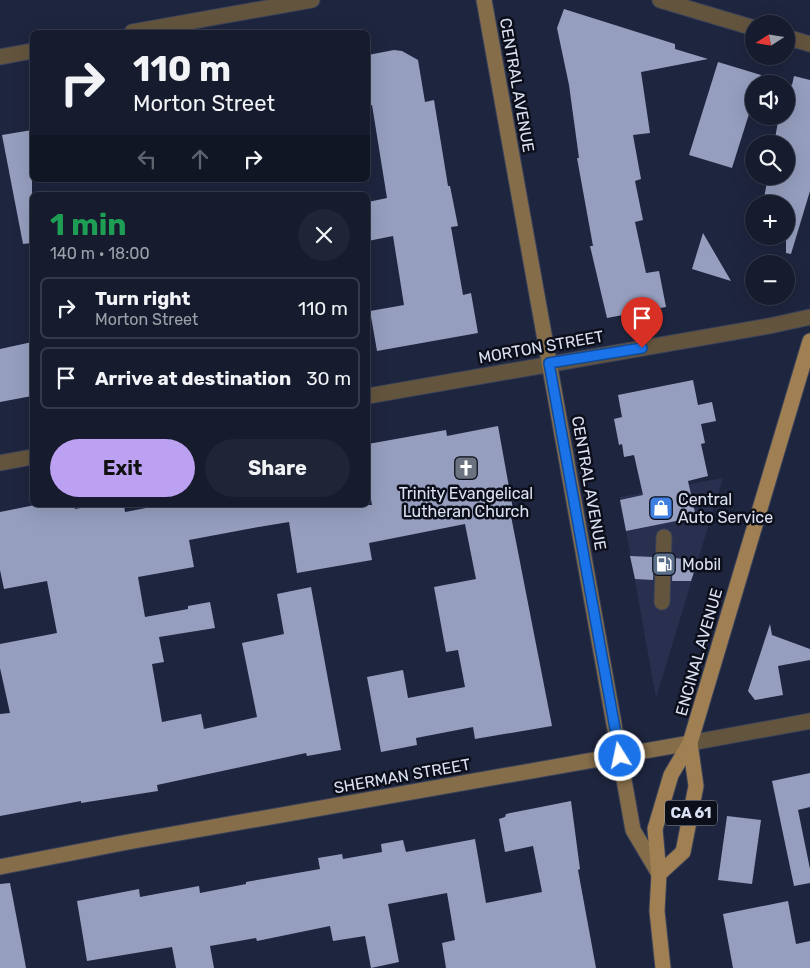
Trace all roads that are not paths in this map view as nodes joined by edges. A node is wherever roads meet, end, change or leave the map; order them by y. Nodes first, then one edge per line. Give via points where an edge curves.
1 (312, 0) edge
2 (484, 0) edge
3 (660, 0) edge
4 (745, 25) edge
5 (143, 30) edge
6 (795, 40) edge
7 (810, 44) edge
8 (30, 51) edge
9 (0, 57) edge
10 (810, 317) edge
11 (810, 341) edge
12 (549, 363) junction
13 (370, 396) edge
14 (30, 457) edge
15 (0, 463) edge
16 (664, 537) dead end
17 (662, 602) dead end
18 (810, 721) edge
19 (690, 743) junction
20 (620, 756) junction
21 (0, 867) edge
22 (659, 874) junction
23 (663, 968) edge

1 - 5 street
2 - 12 street, CENTRAL AVENUE
3 - 4 street
6 - 7 street
8 - 9 street
10 - 12 street, MORTON STREET
11 - 19 main road, ENCINAL AVENUE / CA 61
12 - 13 street, MORTON STREET
12 - 20 street, CENTRAL AVENUE
14 - 15 street
16 - 17 street
18 - 19 street, SHERMAN STREET
19 - 20 street, SHERMAN STREET
19 - 22 main road, ENCINAL AVENUE / CA 61 via 671,774 655,829
19 - 22 main road, ENCINAL AVENUE / CA 61 via 696,786 683,852
20 - 21 street, SHERMAN STREET
20 - 22 street, CENTRAL AVENUE via 633,830
22 - 23 main road, CA 61 via 657,911

